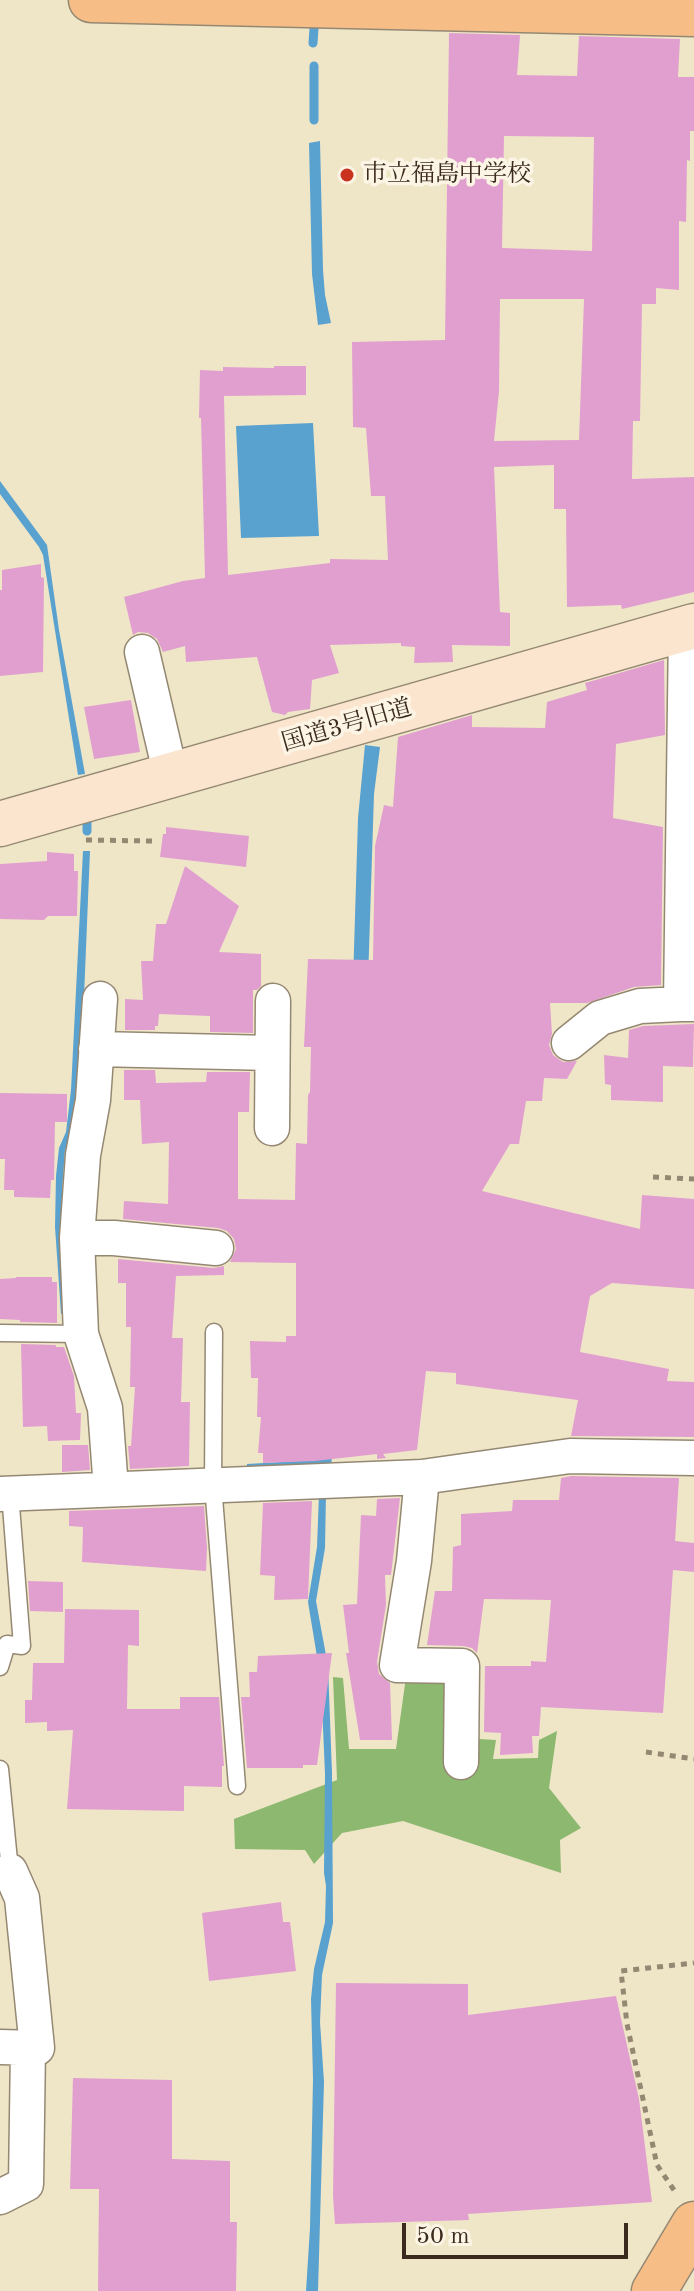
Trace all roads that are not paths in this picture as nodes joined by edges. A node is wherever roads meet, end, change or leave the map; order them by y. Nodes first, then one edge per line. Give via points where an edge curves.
1 (91, 0) edge
2 (694, 14) edge
3 (690, 627) edge
4 (142, 652) dead end
5 (171, 776) junction
6 (0, 824) edge
7 (100, 999) dead end
8 (273, 1001) dead end
9 (688, 1004) edge
10 (569, 1043) dead end
11 (96, 1049) junction
12 (272, 1053) junction
13 (272, 1128) dead end
14 (77, 1238) junction
15 (216, 1248) dead end
16 (214, 1332) dead end
17 (0, 1333) edge
18 (81, 1334) junction
19 (694, 1458) edge
20 (431, 1476) junction
21 (213, 1485) junction
22 (111, 1489) junction
23 (5, 1494) edge
24 (433, 1568) dead end
25 (0, 1667) edge
26 (461, 1762) dead end
27 (0, 1769) edge
28 (237, 1786) dead end
29 (10, 1871) joint
30 (14, 2048) edge
31 (0, 2197) edge
32 (684, 2207) edge
33 (654, 2291) edge

1 - 2 main road
3 - 5 street, 国道3号旧道
3 - 9 street
4 - 5 street
5 - 6 street, 国道3号旧道
7 - 11 street
8 - 12 street
9 - 10 street via 640,1006 600,1018
11 - 12 street
11 - 14 street
12 - 13 street
14 - 15 street
14 - 18 street
16 - 21 lane
17 - 18 lane
18 - 22 street via 105,1408
19 - 20 street via 570,1456
20 - 21 street
20 - 24 street
20 - 26 street via 397,1665 462,1666
21 - 22 street
21 - 28 lane
22 - 23 street
23 - 25 lane via 22,1646 7,1644
27 - 29 lane
29 - 30 street via 22,1898 37,2048
30 - 31 street via 26,2184
32 - 33 main road

